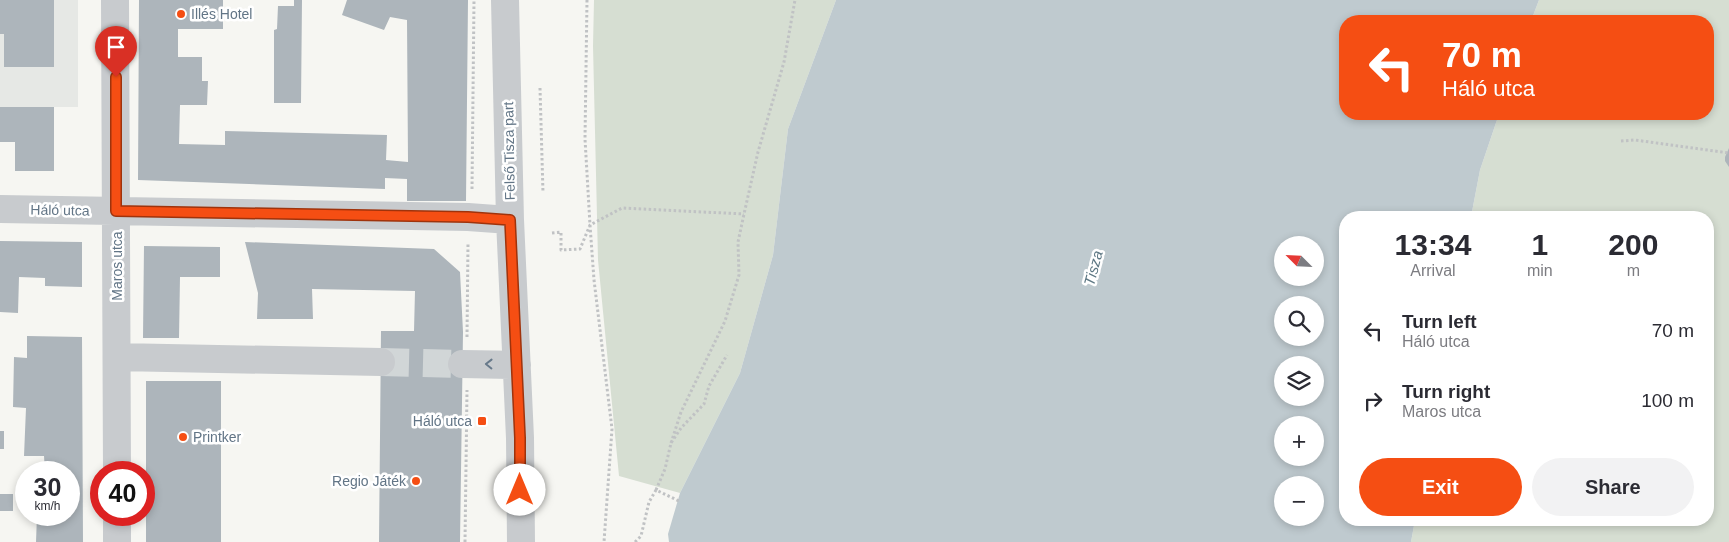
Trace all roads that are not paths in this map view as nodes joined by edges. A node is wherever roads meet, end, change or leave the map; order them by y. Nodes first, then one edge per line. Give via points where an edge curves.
1 (115, 0) edge
2 (505, 0) edge
3 (0, 209) edge
4 (116, 211) junction
5 (510, 220) junction
6 (117, 357) junction
7 (381, 362) tunnel mouth
8 (464, 364) tunnel mouth
9 (517, 365) junction
10 (117, 461) edge
11 (117, 526) edge
12 (117, 542) edge
13 (520, 542) edge

1 - 4 street, Maros utca
2 - 5 street, Felső Tisza part
3 - 4 street, Háló utca
4 - 5 street, Háló utca
4 - 6 street, Maros utca
5 - 9 street, Felső Tisza part
6 - 7 street
6 - 10 street, Maros utca
9 -> 8 street
9 - 13 street, Felső Tisza part
11 - 12 street

